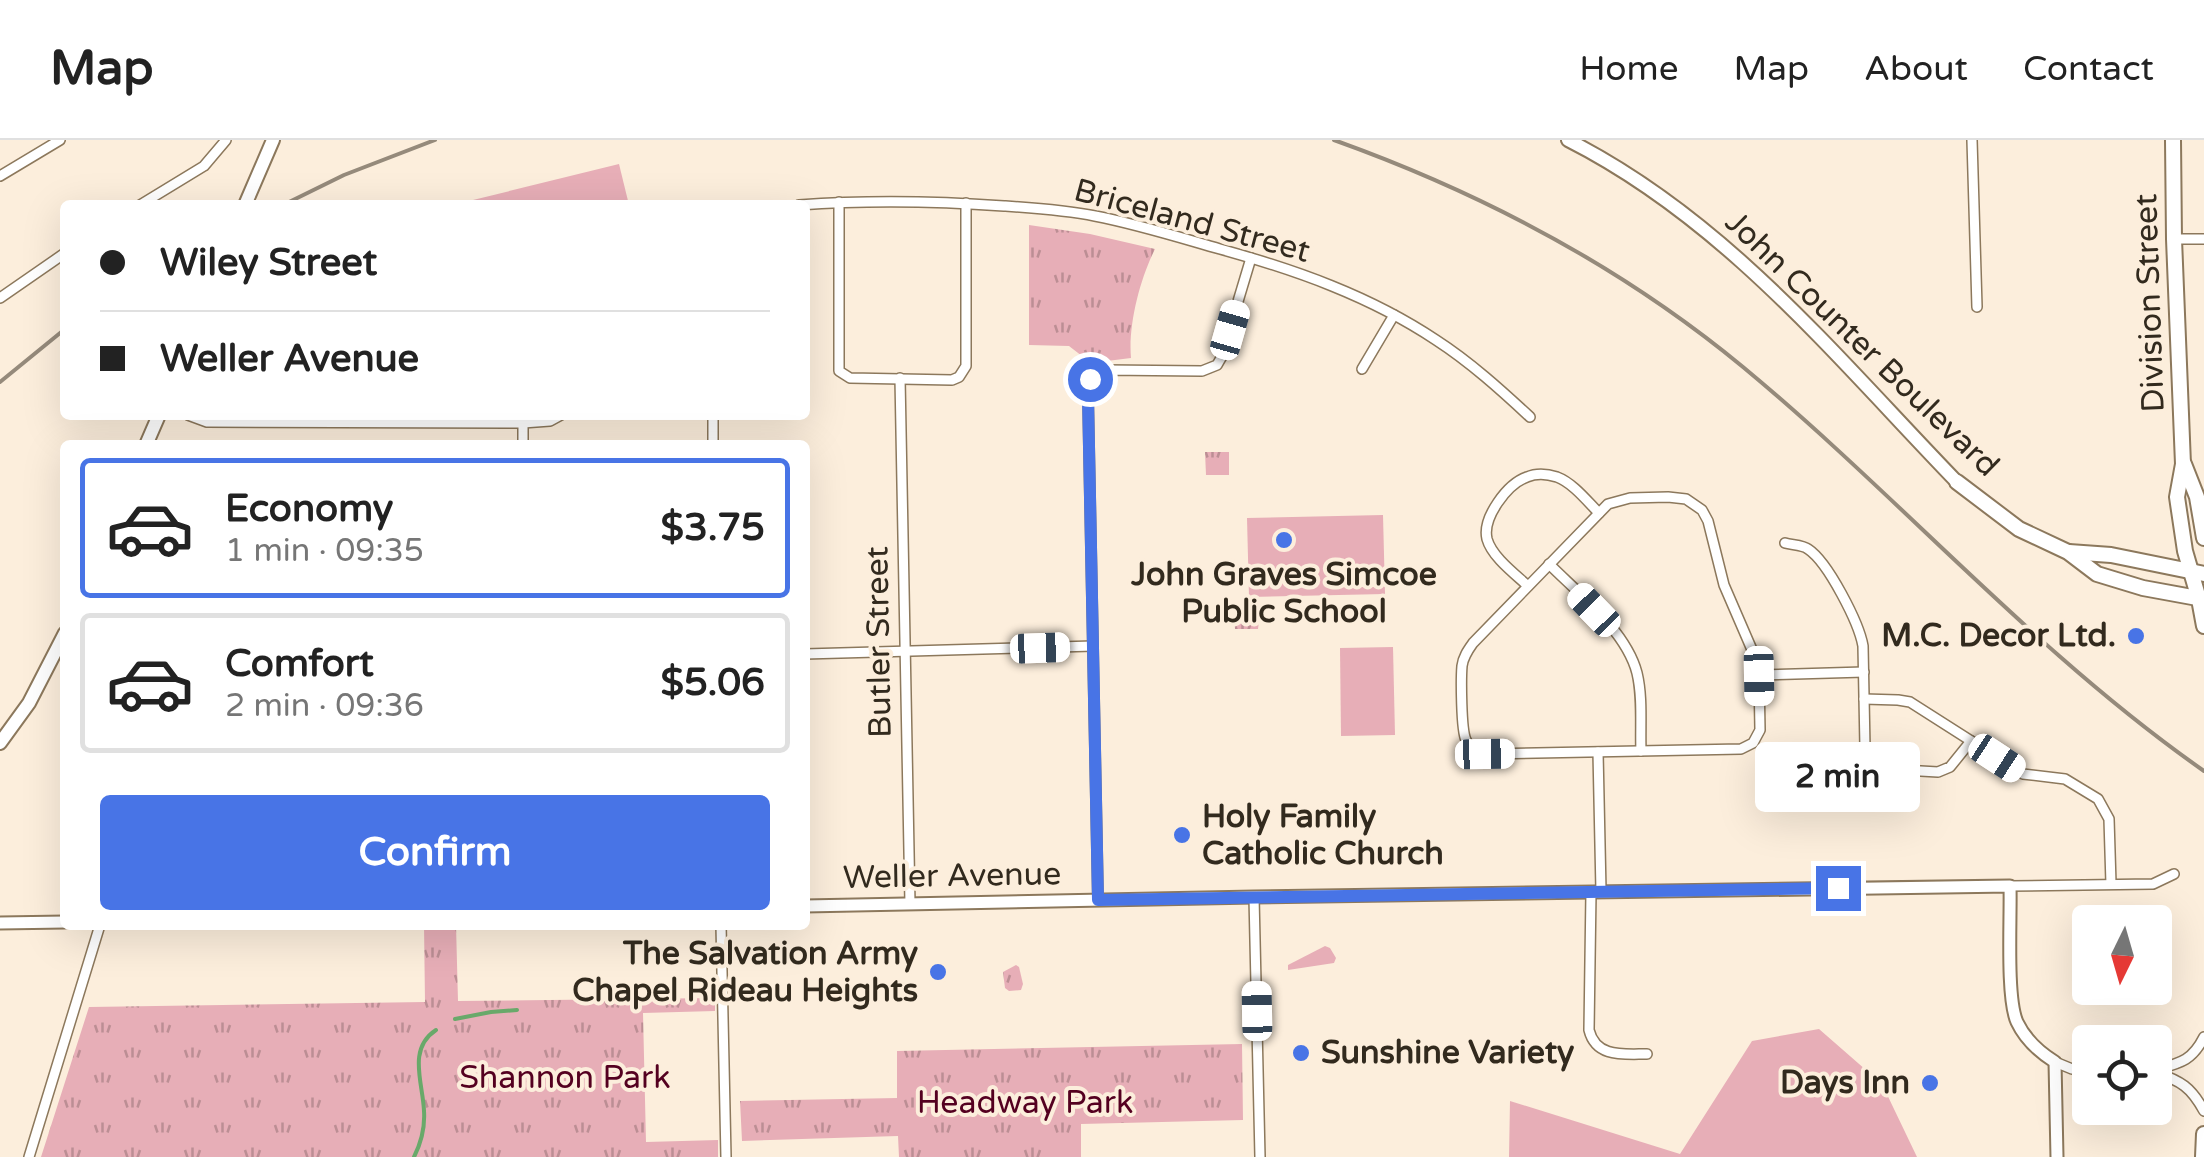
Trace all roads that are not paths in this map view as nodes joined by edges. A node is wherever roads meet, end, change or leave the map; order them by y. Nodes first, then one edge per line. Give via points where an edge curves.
1 (60, 140) edge
2 (226, 140) edge
3 (273, 140) edge
4 (1568, 140) edge
5 (1972, 140) edge
6 (2172, 140) edge
7 (0, 176) edge
8 (148, 200) edge
9 (246, 200) edge
10 (838, 202) junction
11 (966, 203) junction
12 (810, 204) edge
13 (2174, 239) junction
14 (2204, 239) edge
15 (60, 256) edge
16 (1251, 258) junction
17 (0, 298) edge
18 (1977, 307) dead end
19 (1394, 314) junction
20 (1362, 370) dead end
21 (900, 378) junction
22 (1530, 417) dead end
23 (202, 420) edge
24 (552, 420) edge
25 (523, 423) junction
26 (523, 440) edge
27 (2184, 464) junction
28 (1957, 482) joint
29 (1599, 513) junction
30 (2204, 538) edge
31 (1785, 543) dead end
32 (2068, 552) junction
33 (1549, 564) junction
34 (2198, 573) edge
35 (1528, 586) junction
36 (2202, 599) edge
37 (2204, 626) edge
38 (60, 642) edge
39 (1093, 646) junction
40 (904, 652) junction
41 (810, 654) edge
42 (1864, 672) junction
43 (1759, 676) junction
44 (1864, 699) junction
45 (1971, 741) junction
46 (0, 743) edge
47 (1640, 751) junction
48 (1598, 752) junction
49 (2174, 874) dead end
50 (2110, 884) junction
51 (2010, 886) junction
52 (1596, 892) junction
53 (1254, 897) junction
54 (1098, 900) junction
55 (910, 904) junction
56 (810, 906) edge
57 (60, 922) edge
58 (0, 923) edge
59 (98, 930) edge
60 (720, 930) edge
61 (2204, 1036) edge
62 (1648, 1054) dead end
63 (2055, 1062) junction
64 (2172, 1065) edge
65 (2072, 1068) edge
66 (2172, 1079) edge
67 (2204, 1111) edge
68 (2204, 1134) edge
69 (29, 1157) edge
70 (726, 1157) edge
71 (1260, 1157) edge
72 (2058, 1157) edge
73 (2203, 1157) edge

1 - 7 street
2 - 8 street via 204,166
3 - 9 main road
4 - 28 main road, John Counter Boulevard via 1711,234 1778,293
5 - 18 street
6 - 13 main road, Division Street
10 - 11 street, Briceland Street
10 - 12 street, Briceland Street
10 - 21 street via 839,371 850,378
11 - 16 street, Briceland Street via 1093,216
11 - 21 street via 964,371 952,380
13 - 14 street
13 - 27 main road, Division Street
15 - 17 street
16 - 19 street, Briceland Street
16 - 39 street via 1216,365 1202,371 1106,370 1090,379
19 - 20 street
19 - 22 street, Briceland Street via 1437,340
21 - 40 street, Butler Street
23 - 25 street
24 - 25 street
25 - 26 street
27 - 30 main road, Division Street
27 - 34 main road, Division Street via 2177,497 2185,551
28 - 32 main road, John Counter Boulevard via 2018,528
29 - 33 street
29 - 35 street via 1554,476 1528,476 1506,494 1489,515 1487,540
29 - 43 street via 1619,500 1668,496 1702,510
31 - 42 street via 1808,548 1831,575 1861,634
32 - 34 main road
32 - 36 main road via 2096,574
33 - 35 street
33 - 47 street via 1632,658 1640,690
34 - 36 main road, Division Street
35 - 48 street via 1465,654 1466,741 1485,754
36 - 37 main road, Division Street
38 - 46 main road
39 - 40 street
39 - 54 street
40 - 41 street
40 - 55 street, Butler Street
42 - 43 street
42 - 44 street
43 - 47 street via 1760,730 1748,747
44 - 45 street via 1910,702
44 - 45 street via 1864,748 1886,769 1938,772
45 - 50 street via 2024,774 2065,779 2098,799 2109,819
47 - 48 street
48 - 52 street
49 - 50 street via 2153,884
50 - 51 street
51 - 52 street, Weller Avenue
51 - 63 street via 2015,1018 2039,1052
52 - 53 street, Weller Avenue
52 - 62 street via 1591,1038 1605,1052
53 - 54 street, Weller Avenue
53 - 71 street
54 - 55 street, Weller Avenue
55 - 56 street, Weller Avenue
57 - 58 street
59 - 69 street
60 - 70 street
61 - 64 street via 2191,1058
63 - 65 street
63 - 72 street
66 - 67 street
68 - 73 main road

